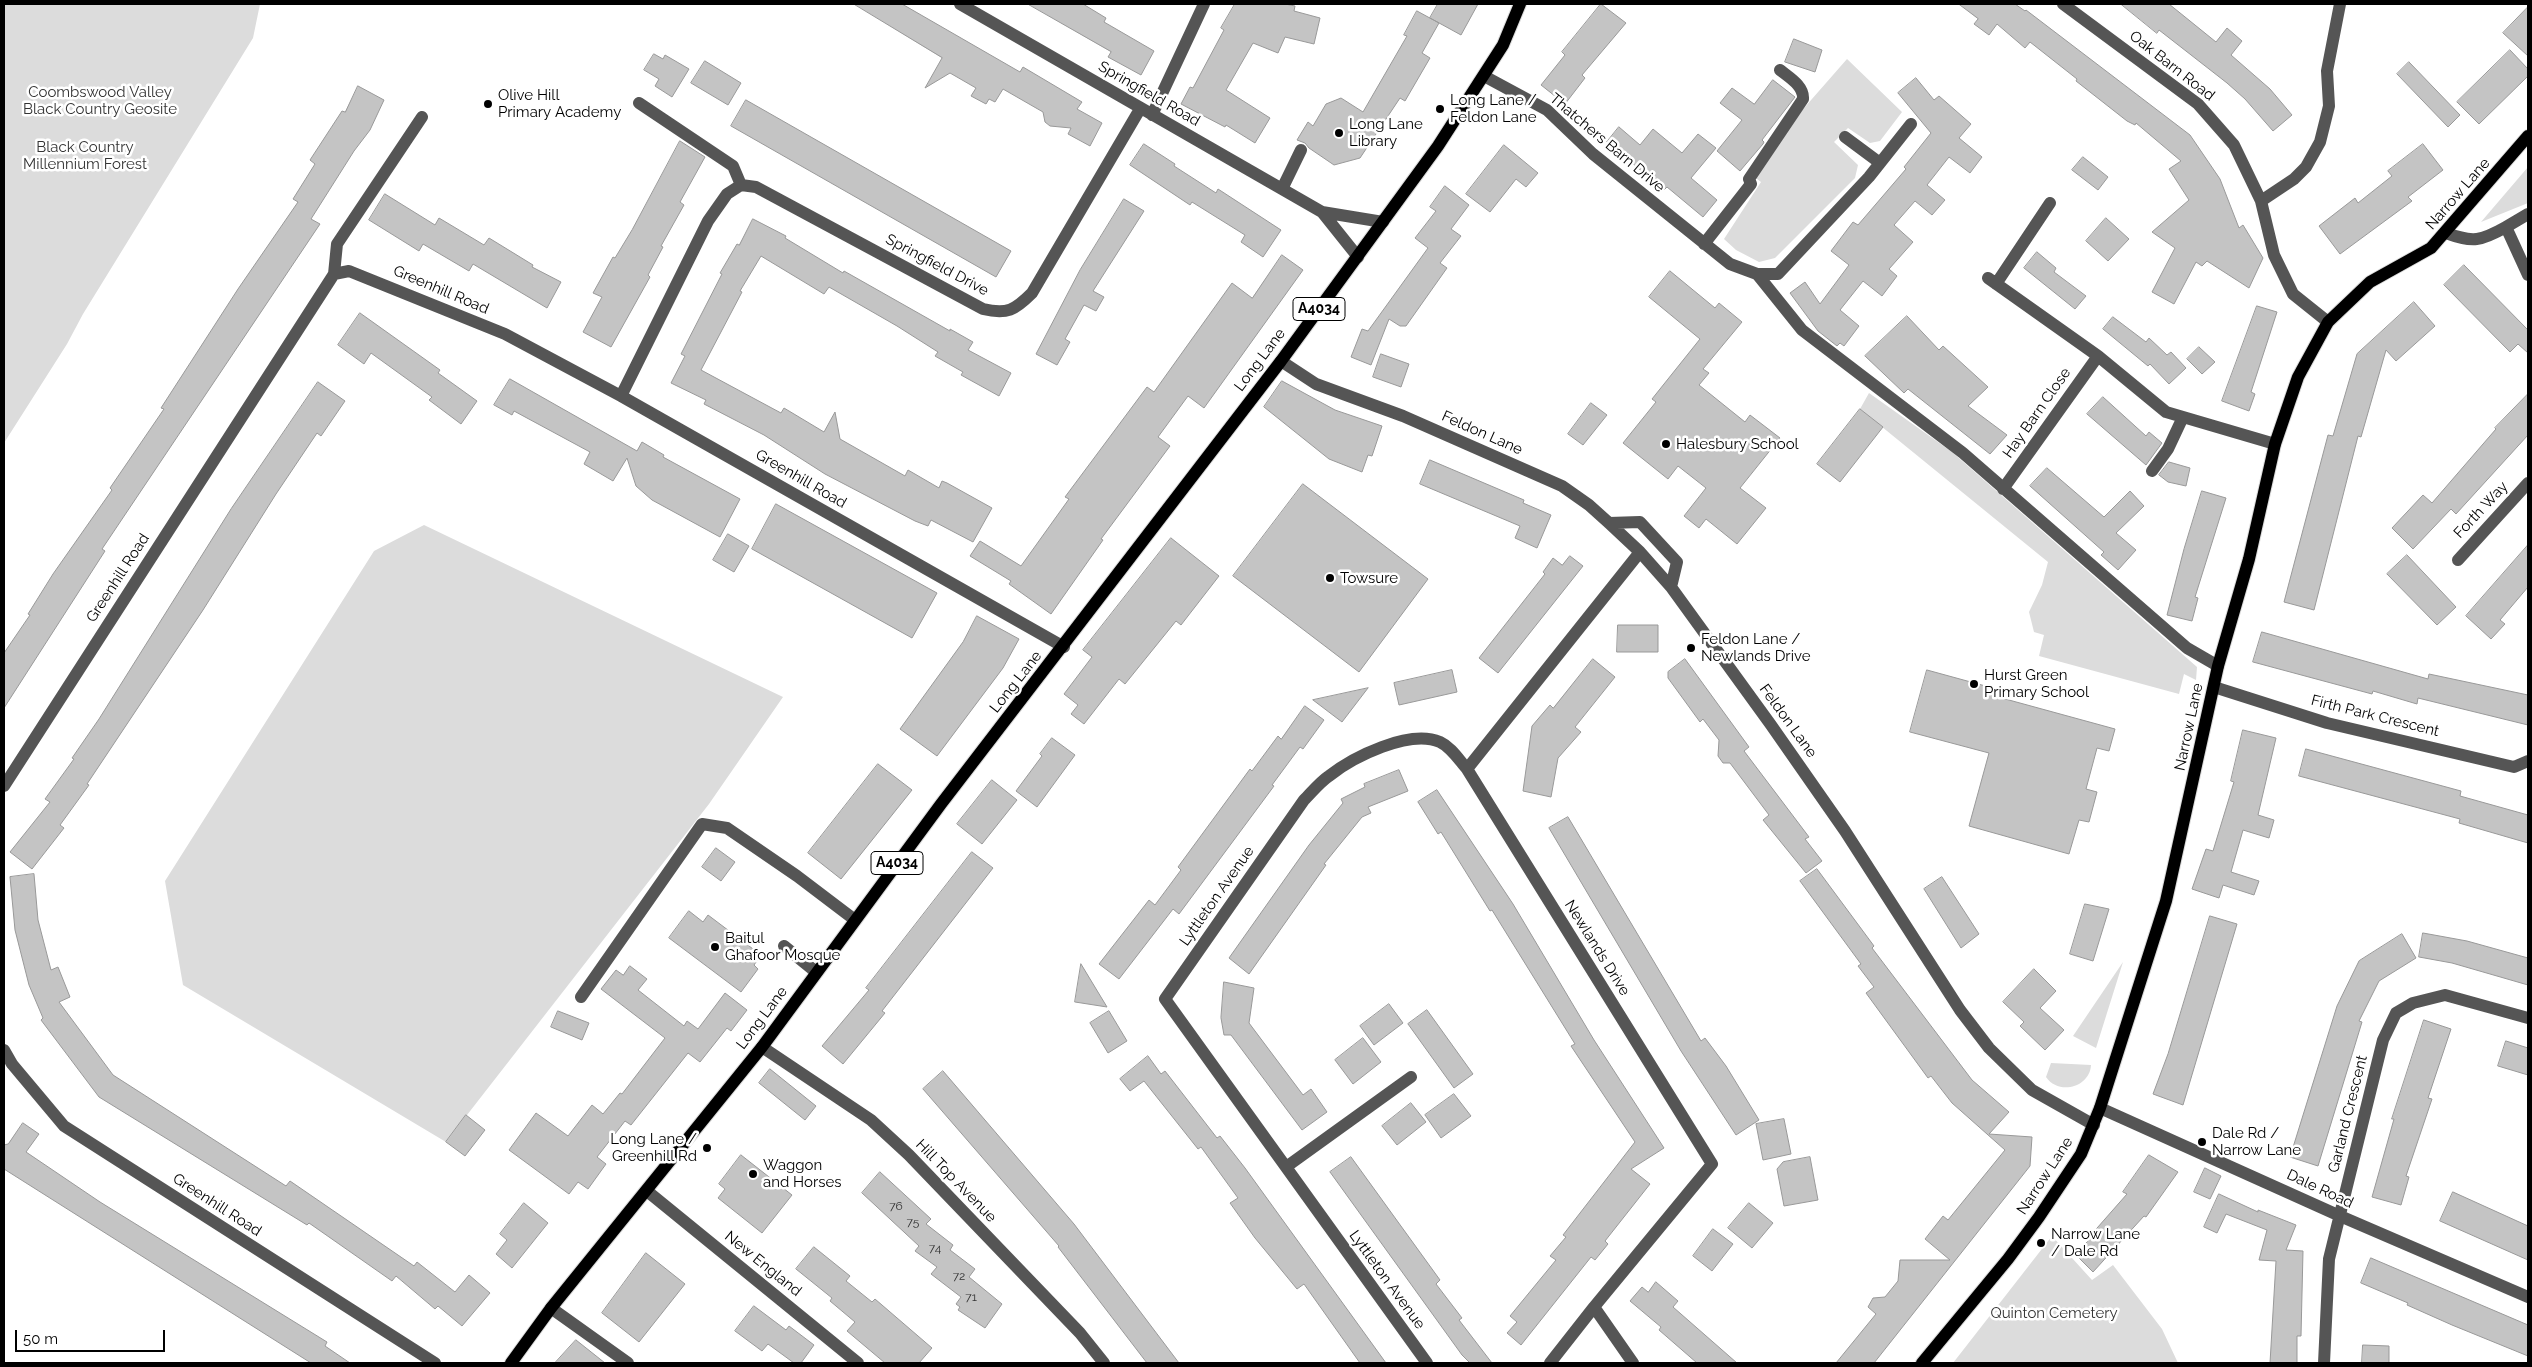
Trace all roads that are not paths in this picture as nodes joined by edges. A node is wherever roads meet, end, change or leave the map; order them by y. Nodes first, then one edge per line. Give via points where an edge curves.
1 (960, 4) edge
2 (1204, 4) edge
3 (1520, 4) edge
4 (2063, 4) edge
5 (2340, 4) edge
6 (1780, 70) dead end
7 (1484, 76) junction
8 (639, 103) dead end
9 (1140, 108) junction
10 (1152, 115) junction
11 (422, 117) dead end
12 (1911, 124) dead end
13 (2528, 136) edge
14 (1845, 137) dead end
15 (1301, 150) dead end
16 (1880, 164) junction
17 (741, 185) junction
18 (1282, 189) junction
19 (2261, 201) junction
20 (2050, 203) dead end
21 (1322, 212) junction
22 (2528, 214) edge
23 (1383, 222) junction
24 (2506, 227) junction
25 (2446, 233) junction
26 (1704, 244) junction
27 (1358, 257) junction
28 (334, 274) junction
29 (1757, 274) junction
30 (2528, 275) edge
31 (2328, 322) junction
32 (2098, 356) junction
33 (1281, 361) junction
34 (621, 396) junction
35 (2183, 417) junction
36 (2275, 444) junction
37 (2152, 471) dead end
38 (2528, 483) edge
39 (2003, 489) junction
40 (1610, 523) junction
41 (1640, 552) junction
42 (2458, 560) dead end
43 (1671, 587) junction
44 (1064, 647) junction
45 (2218, 666) junction
46 (2214, 688) junction
47 (2528, 761) edge
48 (1467, 769) junction
49 (4, 786) edge
50 (855, 920) junction
51 (784, 946) dead end
52 (816, 972) junction
53 (581, 997) dead end
54 (2528, 1018) edge
55 (762, 1047) junction
56 (4, 1050) edge
57 (8, 1067) edge
58 (1411, 1077) dead end
59 (2100, 1108) junction
60 (2094, 1125) junction
61 (1286, 1167) junction
62 (647, 1191) junction
63 (2340, 1216) junction
64 (2528, 1296) edge
65 (1594, 1307) junction
66 (551, 1308) junction
67 (435, 1363) edge
68 (511, 1363) edge
69 (628, 1363) edge
70 (858, 1363) edge
71 (1104, 1363) edge
72 (1427, 1363) edge
73 (1550, 1363) edge
74 (1633, 1363) edge
75 (1922, 1363) edge
76 (2324, 1363) edge

1 - 9 street, Springfield Road
2 - 10 street
3 - 7 main road, Long Lane / A4034 via 1503,45
4 - 19 street, Oak Barn Road via 2198,104 2234,145
5 - 19 street via 2327,71 2329,106 2320,142 2300,173
6 - 26 street via 1799,86 1804,93 1803,99 1749,179 1751,184
7 - 23 main road, Long Lane / A4034
7 - 26 street, Thatchers Barn Drive via 1547,110 1593,154
8 - 17 street via 733,166
9 - 10 street, Springfield Road
9 - 17 street, Springfield Drive via 1032,293 1020,305 1001,314 983,310 756,186
10 - 18 street, Springfield Road
11 - 28 street via 337,244
12 - 16 street, Thatchers Barn Drive
13 - 25 main road, Narrow Lane
14 - 16 street
15 - 18 street
16 - 29 street, Thatchers Barn Drive via 1778,274
17 - 34 street via 727,194 708,221
18 - 21 street, Springfield Road
19 - 31 street, Oak Barn Road via 2274,255 2293,294
20 - 32 street via 1992,281
21 - 23 street, Springfield Road
21 - 27 street, Springfield Road
22 - 24 street
23 - 27 main road, Long Lane / A4034
24 - 25 street via 2483,240 2465,240
24 - 30 street
25 - 31 main road, Narrow Lane via 2431,248 2370,282
26 - 29 street, Thatchers Barn Drive via 1730,264
27 - 33 main road, Long Lane / A4034
28 - 34 street, Greenhill Road via 349,271 496,330
28 - 49 street, Greenhill Road
29 - 39 street via 1802,330 1963,453
31 - 36 main road, Narrow Lane via 2298,377
32 - 35 street via 2166,412
32 - 39 street, Hay Barn Close
33 - 40 street, Feldon Lane via 1316,384 1403,416 1562,486
33 - 44 main road, Long Lane / A4034
34 - 44 street, Greenhill Road
35 - 36 street
35 - 37 street via 2168,449
36 - 45 main road, Narrow Lane via 2249,559
38 - 42 street, Forth Way
39 - 45 street via 2187,648
40 - 41 street, Feldon Lane
40 - 43 street via 1640,522 1677,562
41 - 43 street, Feldon Lane
41 - 48 street
43 - 60 street, Feldon Lane via 1812,782 1960,1010 1989,1048 2032,1090
44 - 50 main road, Long Lane / A4034
45 - 46 main road, Narrow Lane
46 - 47 street, Firth Park Crescent via 2327,723 2514,767
46 - 59 main road, Narrow Lane via 2166,901
48 - 61 street, Lyttleton Avenue via 1440,742 1421,739 1398,742 1380,749 1329,776 1304,800 1165,999
48 - 65 street, Newlands Drive via 1712,1164
50 - 52 main road, Long Lane / A4034
50 - 53 street via 727,828 702,824
51 - 52 street
52 - 55 main road, Long Lane / A4034
54 - 63 street, Garland Crescent via 2445,995 2414,1003 2396,1013 2383,1040
55 - 62 main road, Long Lane / A4034
55 - 71 street, Hill Top Avenue via 871,1120 909,1155 1074,1326
56 - 57 street, Greenhill Road
57 - 67 street, Greenhill Road via 64,1126
58 - 61 street
59 - 60 main road, Narrow Lane
59 - 63 street, Dale Road
60 - 75 main road, Narrow Lane via 2081,1154 2039,1217
61 - 72 street, Lyttleton Avenue
62 - 66 main road, Long Lane / A4034
62 - 70 street, New England
63 - 64 street, Dale Road
63 - 76 street, Garland Crescent via 2329,1259
65 - 73 street
65 - 74 street
66 - 68 main road, Long Lane / A4034
66 - 69 street

